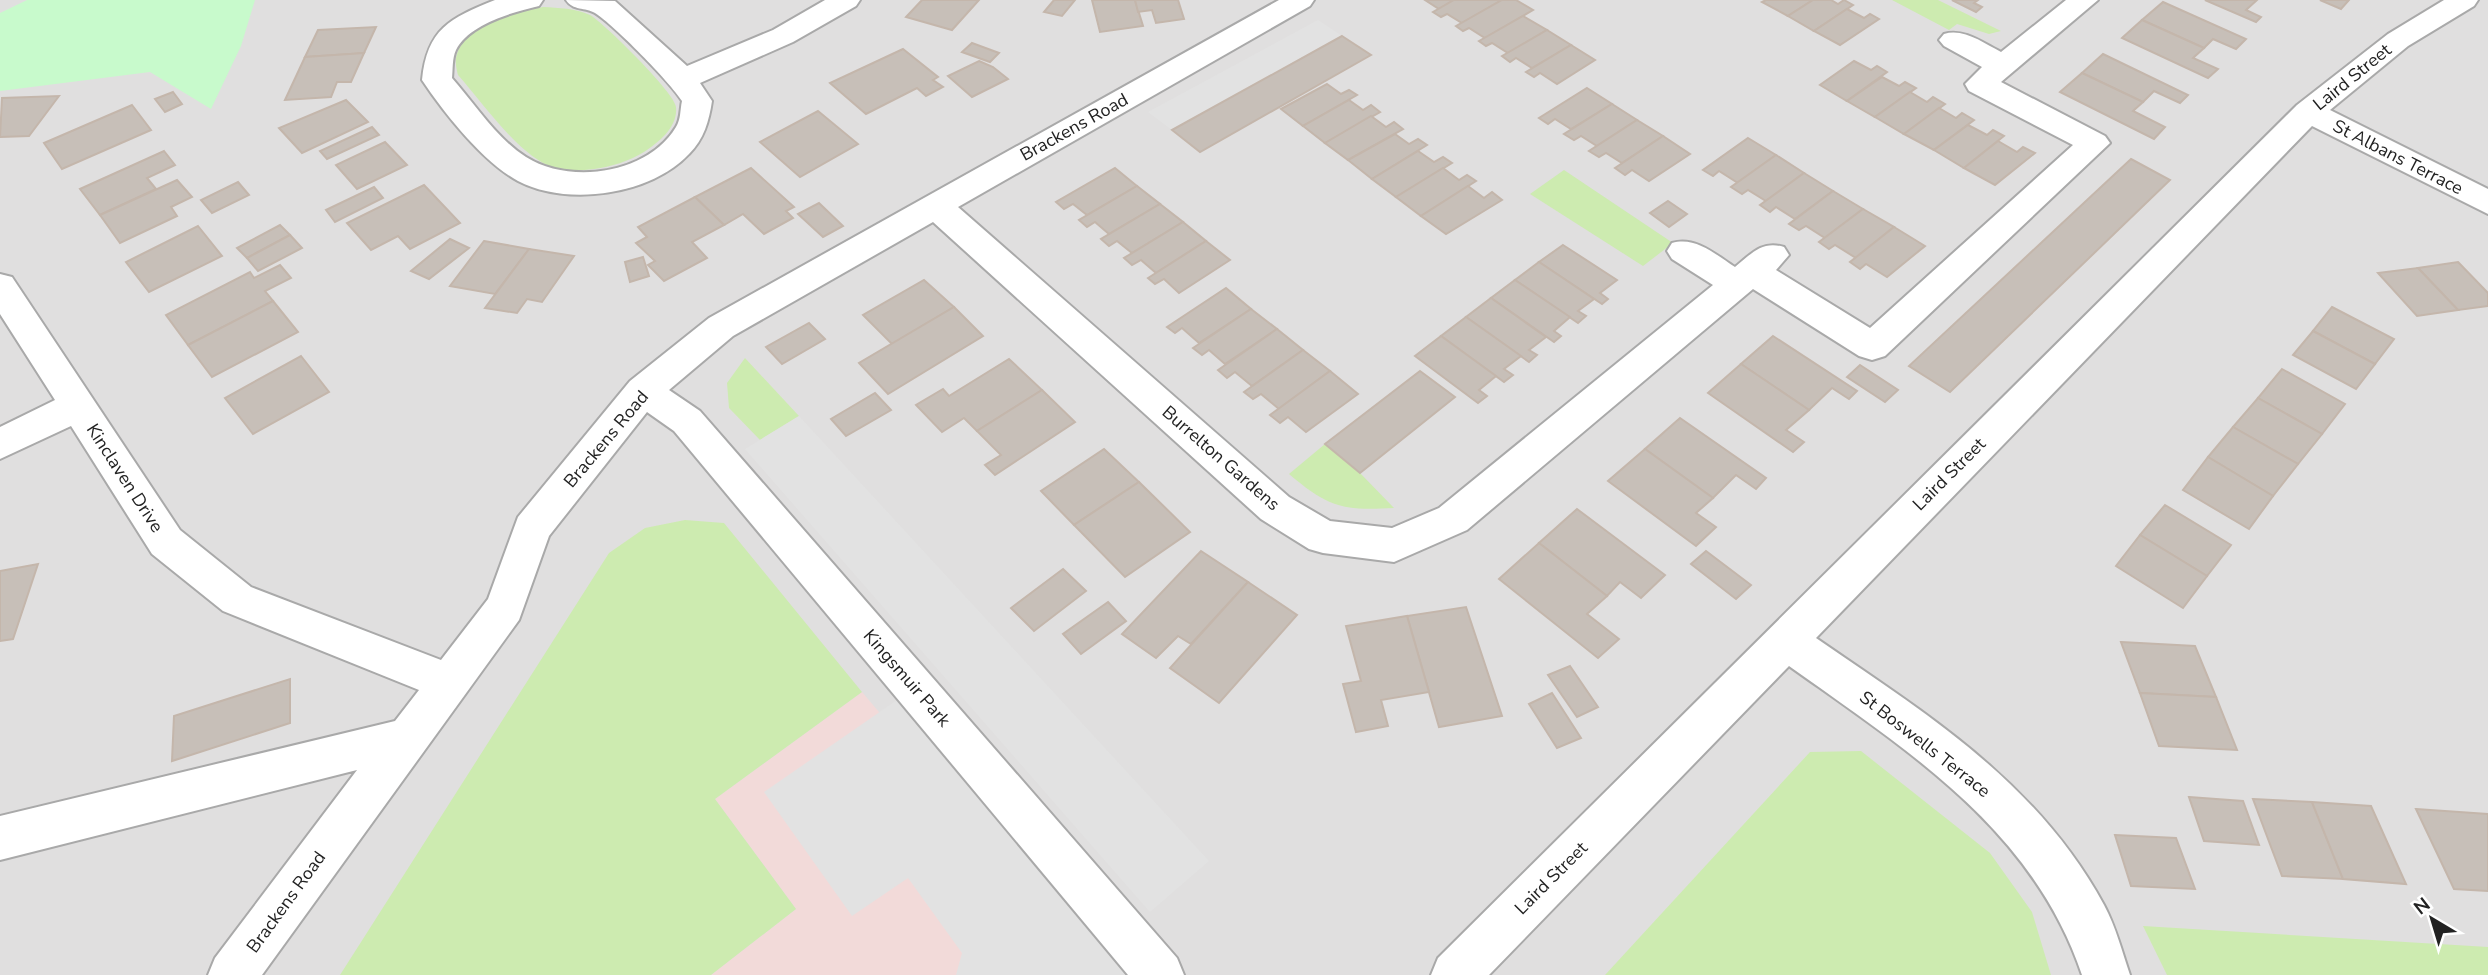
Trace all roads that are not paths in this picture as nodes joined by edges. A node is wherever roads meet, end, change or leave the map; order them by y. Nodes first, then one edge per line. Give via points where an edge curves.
1 (529, 0) edge
2 (580, 0) edge
3 (846, 0) edge
4 (1300, 0) edge
5 (2084, 0) edge
6 (2464, 0) edge
7 (1954, 40) dead end
8 (2004, 65) junction
9 (683, 79) junction
10 (2308, 112) junction
11 (2488, 203) edge
12 (935, 205) junction
13 (1684, 251) dead end
14 (1754, 270) junction
15 (0, 286) edge
16 (643, 391) junction
17 (77, 406) junction
18 (0, 444) edge
19 (1785, 640) junction
20 (452, 683) junction
21 (407, 738) junction
22 (0, 838) edge
23 (232, 975) edge
24 (1160, 975) edge
25 (1455, 975) edge
26 (2106, 975) edge

1 - 9 street via 470,21 441,50 438,80 513,163 543,181 588,185 633,174 670,154 692,127 697,101
2 - 9 street via 605,7
3 - 9 street via 783,36
4 - 12 street, Brackens Road
5 - 8 street
6 - 10 street, Laird Street via 2398,40
7 - 8 street
8 - 14 street via 1980,84 2094,143 1872,347
10 - 11 street, St Albans Terrace
10 - 19 street, Laird Street
12 - 14 street, Burrelton Gardens via 1275,508 1323,537 1394,545 1453,519
12 - 16 street, Brackens Road via 721,327
13 - 14 street
15 - 17 street, Kinclaven Drive
16 - 20 street, Brackens Road via 532,529 505,608
16 - 24 street, Kingsmuir Park via 687,421
17 - 18 street
17 - 20 street, Kinclaven Drive via 166,542 237,600
19 - 25 street, Laird Street
19 - 26 street, St Boswells Terrace via 1975,779 2038,842 2088,923
20 - 21 street, Brackens Road
21 - 22 street
21 - 23 street, Brackens Road

